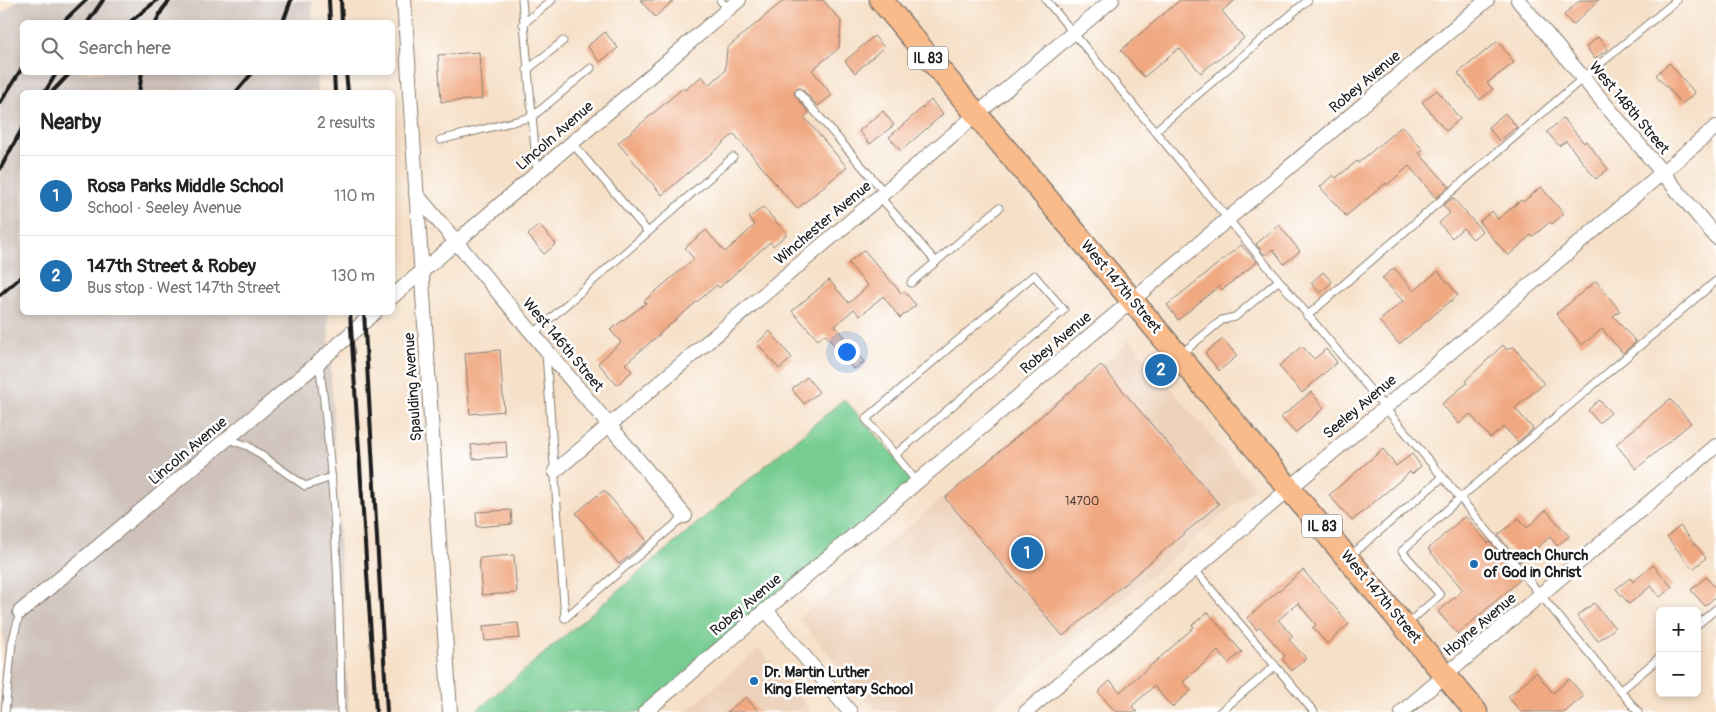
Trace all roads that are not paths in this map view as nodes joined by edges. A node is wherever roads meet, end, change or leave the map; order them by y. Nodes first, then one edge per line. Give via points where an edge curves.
1 (404, 0) edge
2 (522, 0) edge
3 (552, 0) edge
4 (739, 0) edge
5 (881, 0) edge
6 (1046, 0) edge
7 (1112, 0) edge
8 (1308, 0) edge
9 (1487, 0) edge
10 (1518, 0) edge
11 (1677, 0) edge
12 (724, 5) edge
13 (523, 24) junction
14 (1073, 33) junction
15 (563, 40) dead end
16 (591, 68) dead end
17 (527, 70) junction
18 (1583, 78) junction
19 (799, 93) dead end
20 (976, 115) junction
21 (532, 117) junction
22 (1716, 127) edge
23 (1155, 131) junction
24 (440, 140) dead end
25 (572, 143) junction
26 (733, 157) dead end
27 (536, 173) junction
28 (1662, 173) junction
29 (416, 194) junction
30 (882, 195) junction
31 (999, 208) dead end
32 (1228, 219) junction
33 (648, 232) junction
34 (1716, 237) edge
35 (456, 242) junction
36 (936, 262) junction
37 (422, 271) junction
38 (1278, 280) junction
39 (1716, 281) edge
40 (911, 283) dead end
41 (395, 294) edge
42 (1132, 300) junction
43 (372, 315) edge
44 (1307, 316) junction
45 (533, 334) junction
46 (546, 350) junction
47 (1179, 356) junction
48 (319, 362) junction
49 (1385, 408) junction
50 (610, 426) junction
51 (227, 439) junction
52 (1716, 446) edge
53 (895, 455) junction
54 (555, 472) junction
55 (332, 477) junction
56 (1443, 477) junction
57 (917, 482) junction
58 (1290, 488) junction
59 (1460, 498) junction
60 (685, 516) joint
61 (1347, 557) junction
62 (1194, 569) junction
63 (1541, 595) junction
64 (1716, 609) edge
65 (766, 610) junction
66 (20, 612) joint
67 (1701, 622) edge
68 (1404, 626) junction
69 (1656, 661) edge
70 (1275, 666) junction
71 (1446, 675) junction
72 (1620, 691) junction
73 (5, 712) edge
74 (341, 712) edge
75 (450, 712) edge
76 (645, 712) edge
77 (850, 712) edge
78 (1026, 712) edge
79 (1220, 712) edge
80 (1314, 712) edge
81 (1402, 712) edge
82 (1476, 712) edge
83 (1638, 712) edge

1 - 29 street, Spaulding Avenue
2 - 13 lane
3 - 13 lane
4 - 12 street, Lincoln Avenue
5 - 20 main road, West 147th Street / IL 83
6 - 14 lane
7 - 14 street, Winchester Avenue
8 - 23 lane
9 - 32 street, Robey Avenue
10 - 18 street, West 148th Street
11 - 18 lane
12 - 25 street, Lincoln Avenue
13 - 17 lane
14 - 20 street, Winchester Avenue
14 - 23 lane
15 - 17 lane
16 - 21 lane
17 - 21 lane
18 - 28 street, West 148th Street
18 - 44 lane
19 - 30 lane
20 - 30 street, Winchester Avenue
20 - 42 main road, West 147th Street / IL 83
21 - 24 lane
21 - 27 lane
22 - 28 street, Seeley Avenue
23 - 32 lane
25 - 27 street, Lincoln Avenue
25 - 33 lane
26 - 33 lane
27 - 35 street, Lincoln Avenue
28 - 34 street, West 148th Street
28 - 49 street, Seeley Avenue
29 - 35 street, West 146th Street
29 - 37 street, Spaulding Avenue
30 - 36 lane
30 - 50 street, Winchester Avenue
31 - 36 lane
32 - 38 lane
32 - 42 street, Robey Avenue
33 - 45 lane
35 - 37 street, Lincoln Avenue
35 - 45 street, West 146th Street
36 - 40 lane
37 - 41 street, Lincoln Avenue
37 - 75 street, Spaulding Avenue
38 - 44 lane
38 - 47 lane via 1235,317 1222,320
39 - 59 lane
42 - 47 main road, West 147th Street / IL 83
42 - 57 street, Robey Avenue
43 - 48 street, Lincoln Avenue
44 - 49 lane
45 - 46 street, West 146th Street
46 - 50 street, West 146th Street
46 - 54 lane
47 - 58 main road, West 147th Street / IL 83
48 - 51 street, Lincoln Avenue
48 - 55 lane
49 - 56 lane
49 - 58 street, Seeley Avenue
50 - 54 street, Winchester Avenue
50 - 60 street, West 146th Street
51 - 55 lane via 248,446 305,486
51 - 66 street, Lincoln Avenue
52 - 63 street, Hoyne Avenue
53 - 53 lane via 1064,310 1034,275 866,419
53 - 57 lane
54 - 60 lane via 566,618
55 - 74 lane
56 - 59 lane
56 - 61 lane
57 - 65 street, Robey Avenue
58 - 61 main road, West 147th Street / IL 83
58 - 62 street, Seeley Avenue
59 - 63 lane
59 - 68 lane via 1402,550 1440,595
61 - 68 main road, West 147th Street / IL 83
62 - 70 lane
62 - 78 street, Seeley Avenue
63 - 71 street, Hoyne Avenue
63 - 72 lane
64 - 67 lane
65 - 76 street, Robey Avenue
65 - 77 street
66 - 73 lane via 12,643
68 - 71 main road, West 147th Street / IL 83
69 - 72 lane
70 - 79 lane
70 - 80 lane
71 - 81 street, Hoyne Avenue
71 - 82 main road, West 147th Street / IL 83
72 - 83 lane

